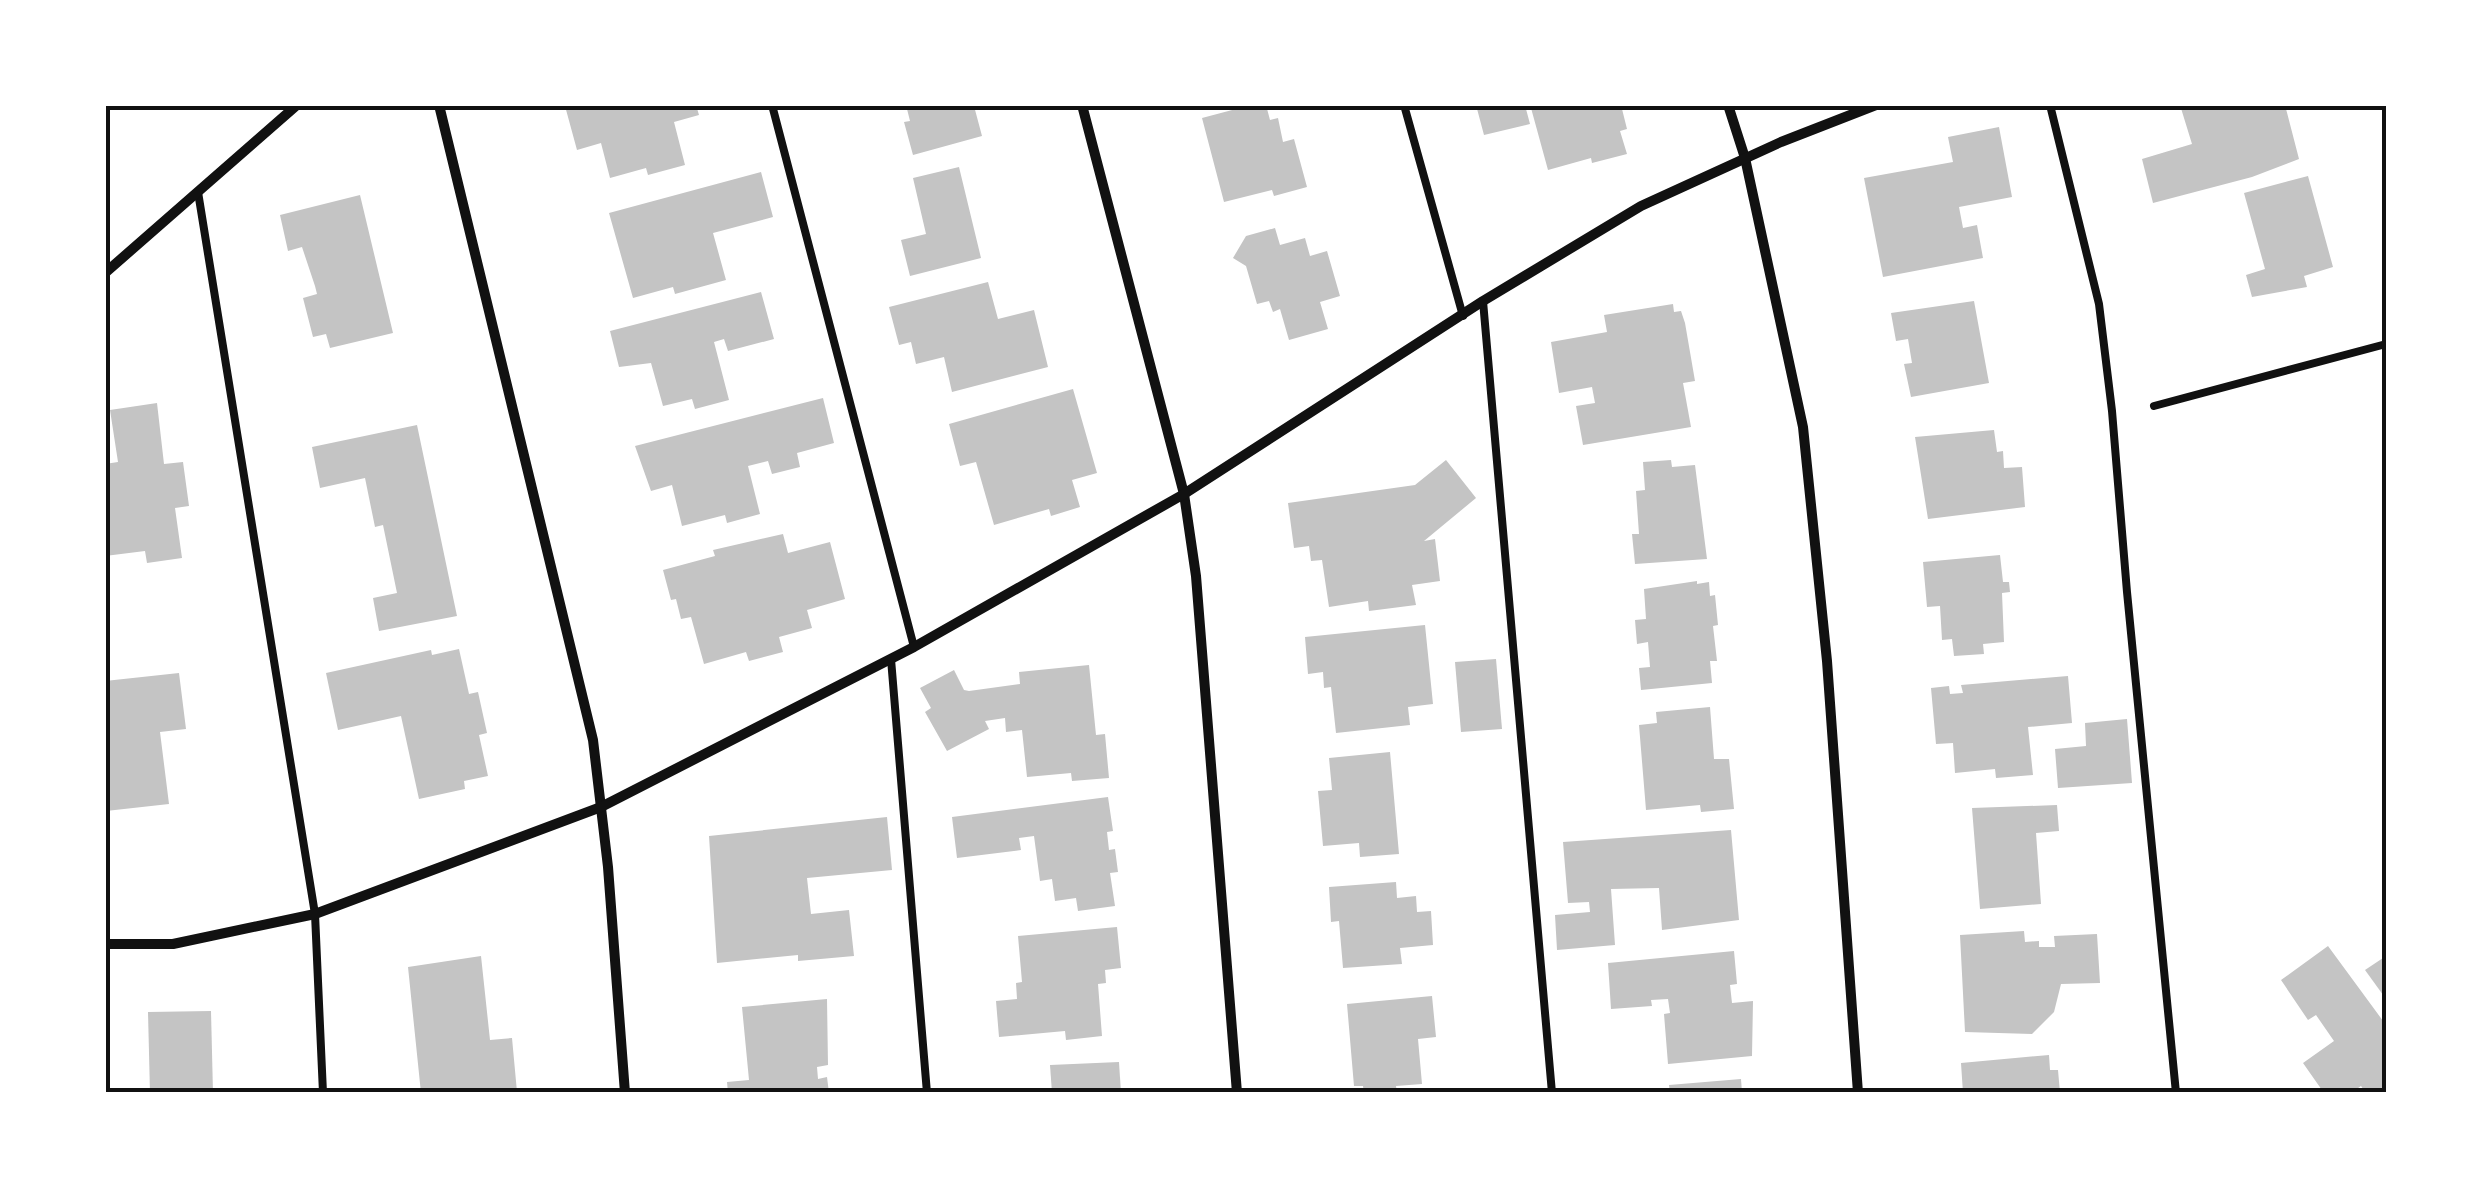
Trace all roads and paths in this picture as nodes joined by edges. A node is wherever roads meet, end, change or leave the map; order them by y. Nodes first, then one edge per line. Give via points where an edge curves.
1 (297, 105) edge
2 (440, 105) edge
3 (772, 105) edge
4 (1082, 105) edge
5 (1404, 105) edge
6 (1728, 105) edge
7 (1876, 105) edge
8 (2050, 105) edge
9 (1745, 158) junction
10 (198, 192) junction
11 (105, 273) edge
12 (1482, 301) junction
13 (1462, 316) junction
14 (2386, 344) edge
15 (2154, 406) dead end
16 (1184, 494) junction
17 (914, 648) junction
18 (890, 659) junction
19 (602, 807) junction
20 (315, 914) junction
21 (105, 944) edge
22 (323, 1093) edge
23 (624, 1093) edge
24 (927, 1093) edge
25 (1236, 1093) edge
26 (1552, 1093) edge
27 (1858, 1093) edge
28 (2176, 1093) edge

1 - 10 street
2 - 19 street via 593,740
3 - 17 lane
4 - 16 street
5 - 13 lane
6 - 9 street
7 - 9 street
8 - 28 lane via 2099,304
9 - 12 street via 1641,206
9 - 27 street via 1803,427
10 - 11 street
10 - 20 lane
12 - 13 street
12 - 26 lane
13 - 16 street
14 - 15 lane
16 - 17 street
16 - 25 street
17 - 18 street
18 - 19 street
18 - 24 lane
19 - 20 street
19 - 23 street
20 - 21 street via 173,944
20 - 22 lane

